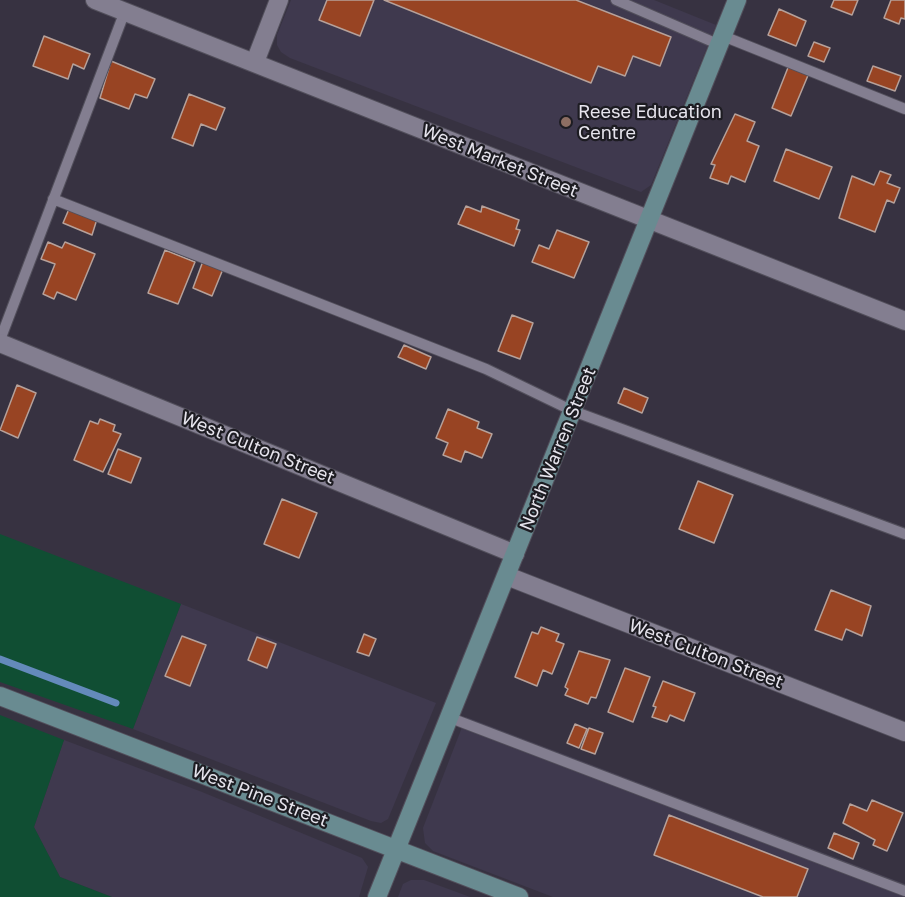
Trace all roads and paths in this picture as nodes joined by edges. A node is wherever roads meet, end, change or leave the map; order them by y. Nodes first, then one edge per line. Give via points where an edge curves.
1 (95, 0) edge
2 (279, 0) edge
3 (616, 0) edge
4 (737, 0) edge
5 (125, 12) junction
6 (721, 40) junction
7 (255, 62) junction
8 (905, 109) edge
9 (53, 199) junction
10 (649, 222) junction
11 (905, 321) edge
12 (0, 341) edge
13 (573, 411) junction
14 (905, 534) edge
15 (516, 554) junction
16 (507, 576) junction
17 (0, 696) edge
18 (448, 717) junction
19 (905, 732) edge
20 (395, 849) junction
21 (905, 891) edge
22 (377, 897) edge
23 (519, 897) edge

1 - 5 street, West Market Street
2 - 7 street
3 - 6 lane
4 - 6 street, North Warren Street
5 - 7 street, West Market Street
5 - 9 lane
6 - 8 lane
6 - 10 street, North Warren Street
7 - 10 street, West Market Street
9 - 12 lane
9 - 13 lane via 486,369
10 - 11 street, West Market Street
10 - 13 street, North Warren Street
12 - 15 street, West Culton Street
13 - 14 lane
13 - 15 street, North Warren Street
15 - 16 street, North Warren Street
16 - 18 street, North Warren Street
16 - 19 street, West Culton Street
17 - 20 street, West Pine Street
18 - 20 street, North Warren Street
18 - 21 lane
20 - 22 street, North Warren Street
20 - 23 street, West Pine Street

